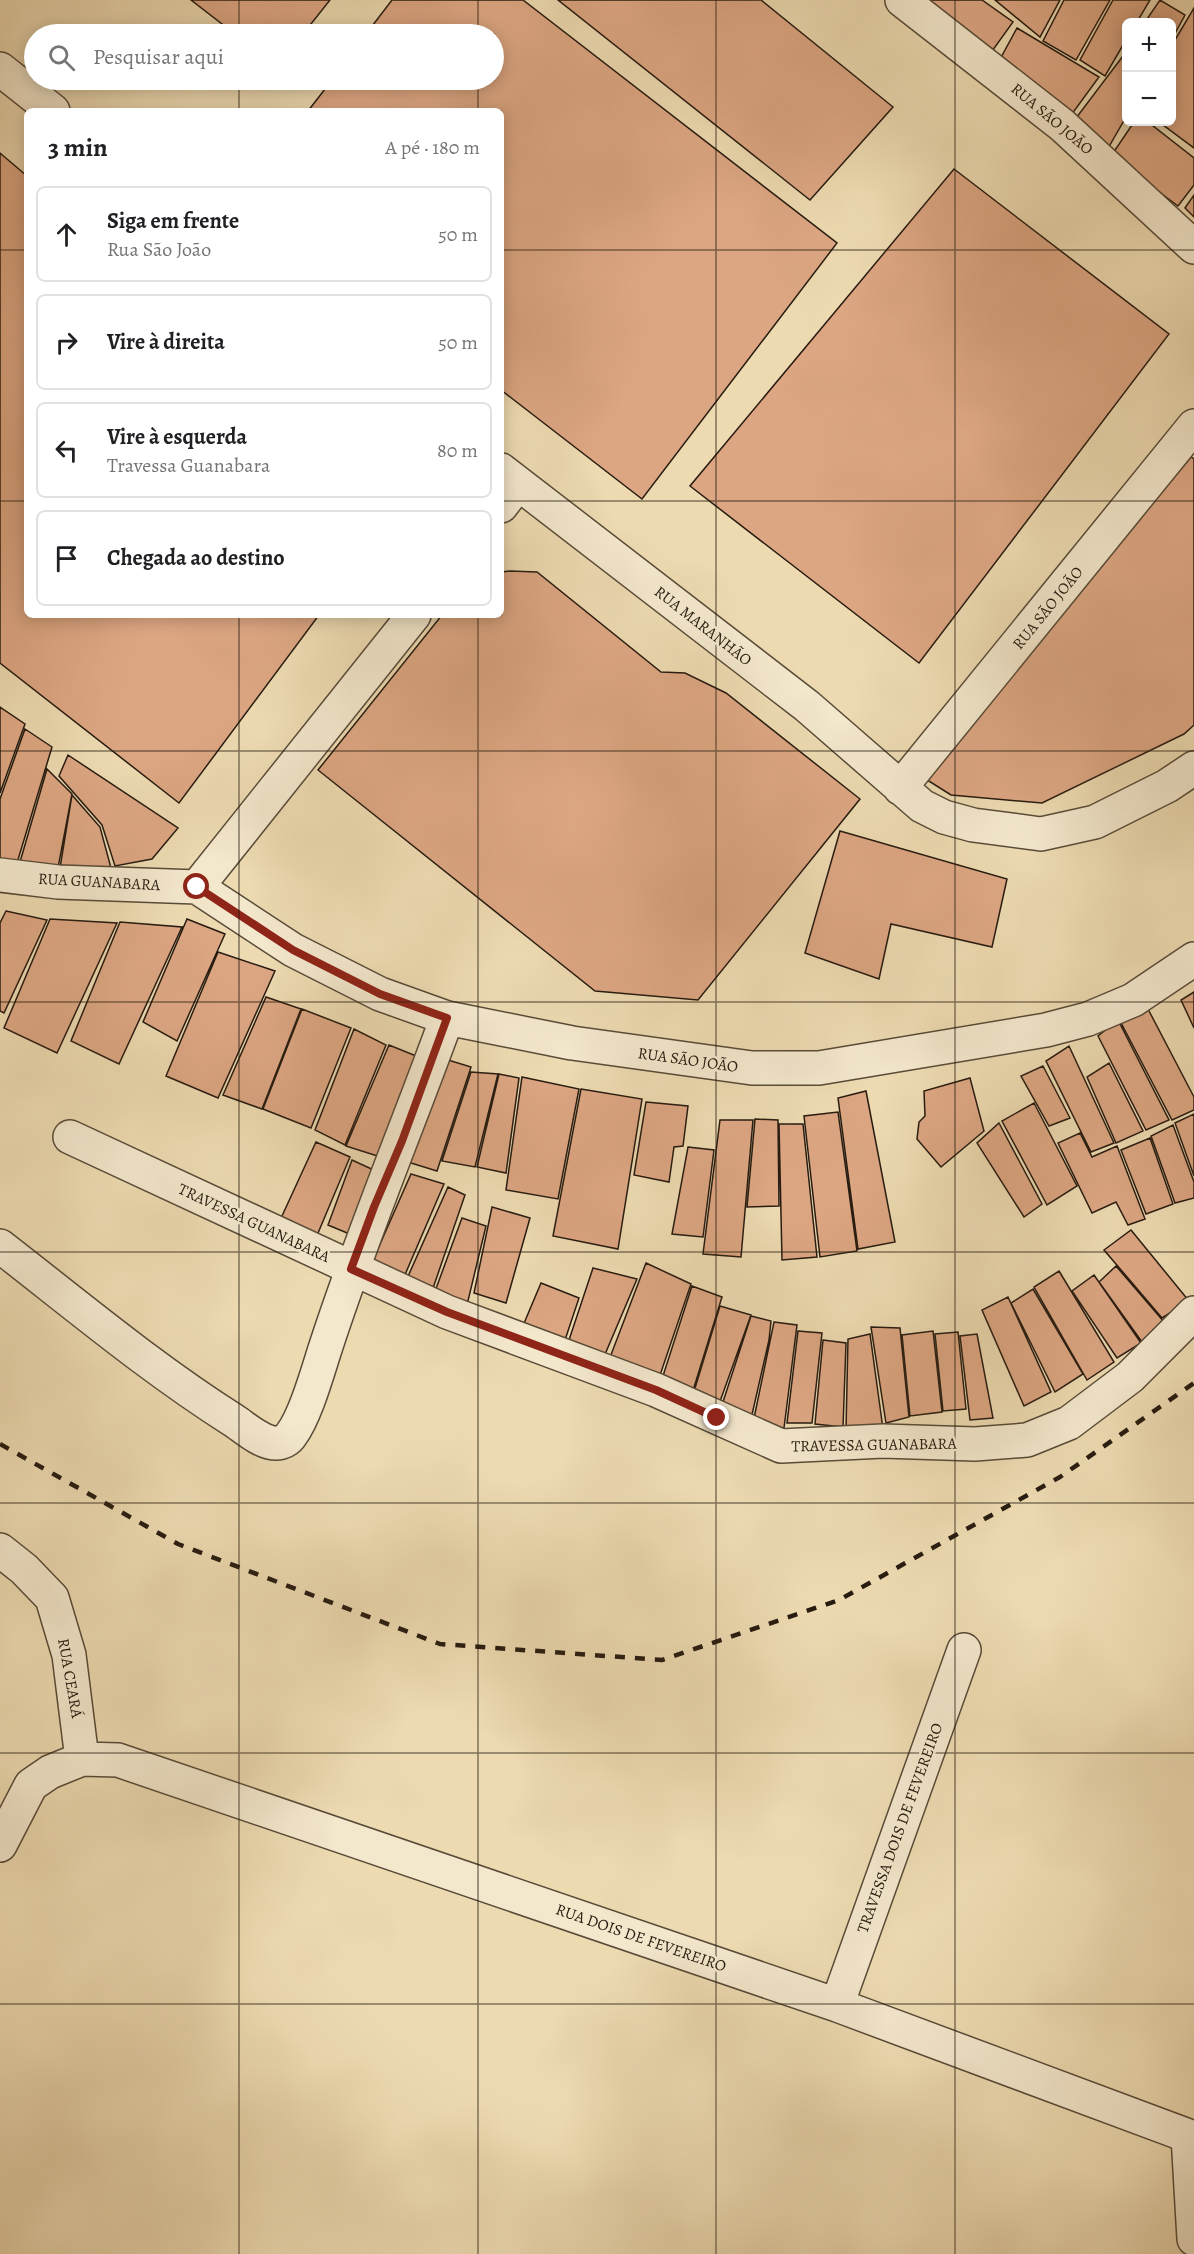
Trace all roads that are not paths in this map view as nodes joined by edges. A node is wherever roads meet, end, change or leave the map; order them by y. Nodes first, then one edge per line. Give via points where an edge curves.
1 (902, 0) edge
2 (0, 69) edge
3 (24, 88) edge
4 (26, 90) edge
5 (49, 108) edge
6 (1194, 247) edge
7 (1193, 432) edge
8 (507, 487) edge
9 (412, 618) edge
10 (1194, 768) edge
11 (900, 788) junction
12 (0, 875) edge
13 (197, 887) junction
14 (1194, 959) edge
15 (447, 1018) junction
16 (70, 1137) dead end
17 (0, 1246) edge
18 (351, 1269) junction
19 (1194, 1313) edge
20 (0, 1550) edge
21 (964, 1650) dead end
22 (82, 1759) junction
23 (31, 1785) junction
24 (0, 1801) edge
25 (0, 1845) edge
26 (837, 2005) junction
27 (1191, 2137) edge
28 (1194, 2239) edge

1 - 6 street, RUA SÃO JOÃO via 1062,126
2 - 3 street
4 - 5 street
7 - 11 street, RUA SÃO JOÃO
8 - 11 street, RUA MARANHÃO via 807,706
9 - 13 street
10 - 11 street, RUA MARANHÃO via 1095,822 1041,834 944,817
12 - 13 street, RUA GUANABARA via 58,882
13 - 15 street, RUA SÃO JOÃO via 293,950 380,994
14 - 15 street, RUA SÃO JOÃO via 1133,1000 1088,1019 1046,1030 819,1068 752,1068 674,1058
15 - 18 street
16 - 18 street, TRAVESSA GUANABARA
17 - 18 street via 204,1402 265,1440 277,1443 287,1440 292,1433 311,1390
18 - 19 street, TRAVESSA GUANABARA via 447,1312 656,1390 781,1446 1027,1440 1069,1423 1130,1377
20 - 22 street, RUA CEARÁ via 52,1598 69,1655
21 - 26 street, TRAVESSA DOIS DE FEVEREIRO
22 - 23 street
22 - 26 street, RUA DOIS DE FEVEREIRO via 118,1760
23 - 24 street
23 - 25 street
26 - 27 street, RUA DOIS DE FEVEREIRO
27 - 28 street

